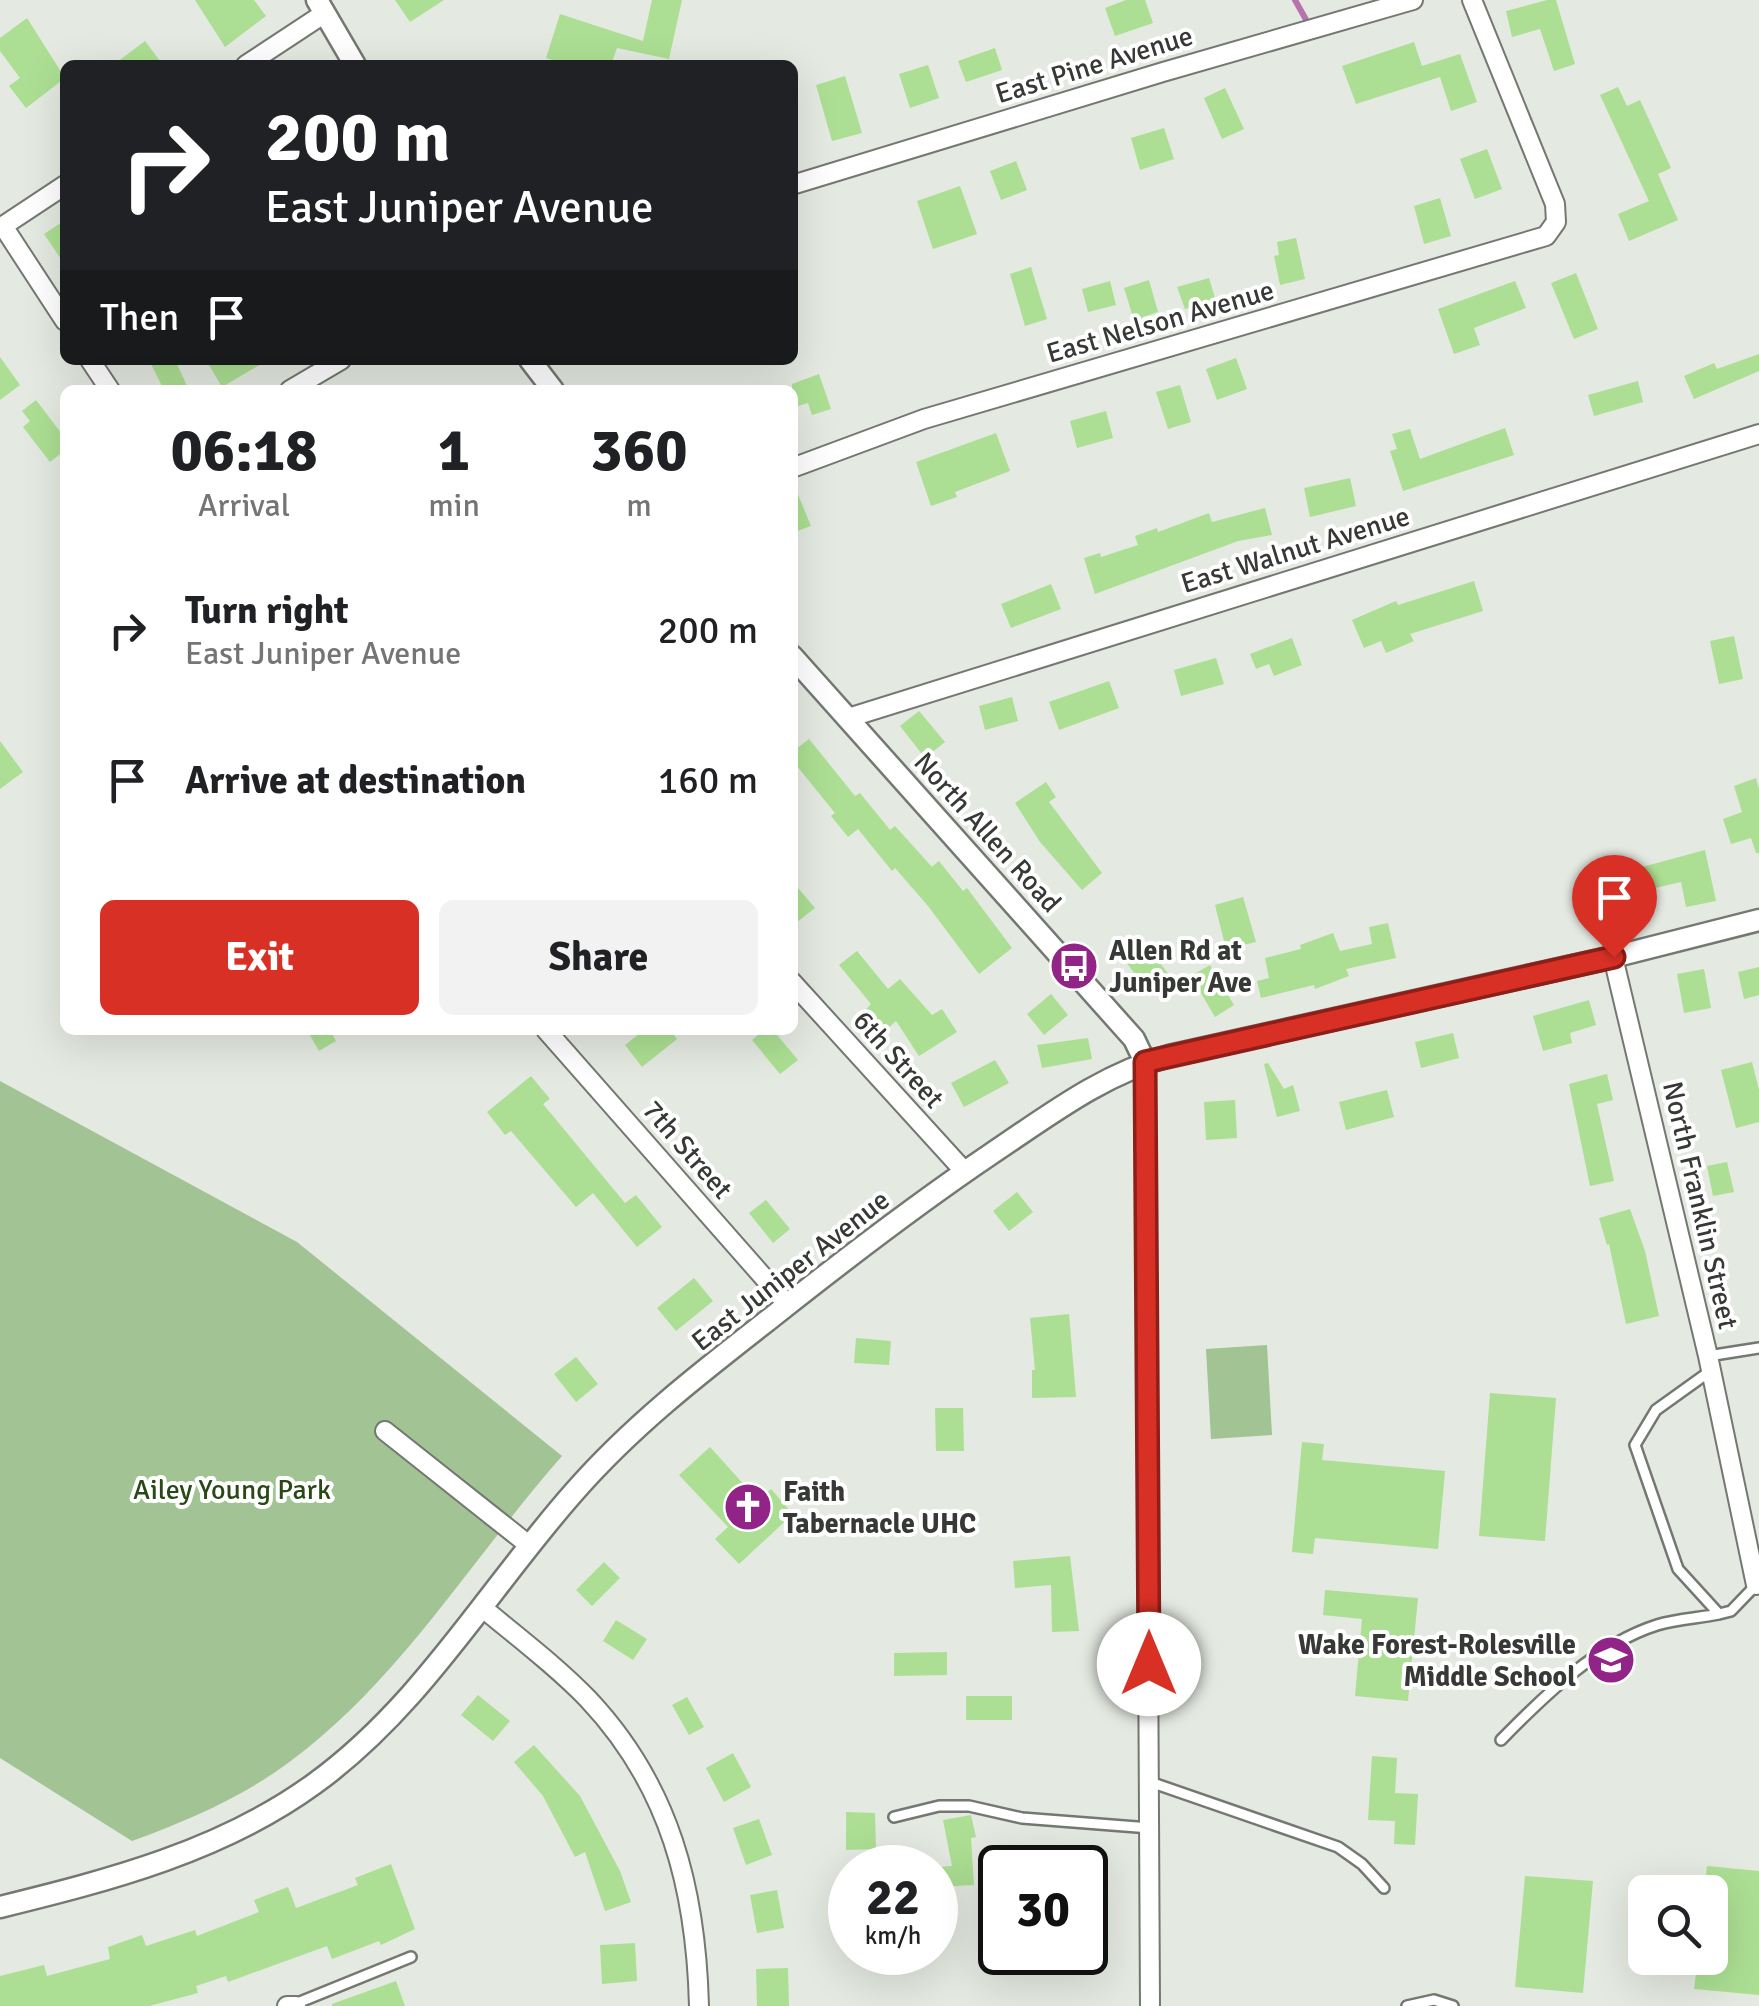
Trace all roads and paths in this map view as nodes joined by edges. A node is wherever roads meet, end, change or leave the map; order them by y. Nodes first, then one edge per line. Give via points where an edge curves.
1 (1413, 0) edge
2 (1472, 0) edge
3 (321, 7) edge
4 (252, 60) edge
5 (352, 60) edge
6 (798, 183) edge
7 (60, 187) edge
8 (60, 313) edge
9 (332, 365) edge
10 (534, 365) edge
11 (298, 385) edge
12 (549, 385) edge
13 (1759, 434) edge
14 (798, 466) edge
15 (798, 663) edge
16 (848, 718) junction
17 (1759, 920) edge
18 (1614, 957) junction
19 (798, 989) edge
20 (550, 1035) edge
21 (1145, 1062) junction
22 (965, 1172) junction
23 (788, 1304) junction
24 (1759, 1348) edge
25 (1710, 1363) junction
26 (385, 1431) dead end
27 (530, 1546) junction
28 (1757, 1584) edge
29 (484, 1609) junction
30 (1718, 1614) junction
31 (1501, 1740) dead end
32 (1150, 1782) junction
33 (894, 1817) dead end
34 (1150, 1828) junction
35 (1384, 1888) dead end
36 (0, 1907) edge
37 (412, 1957) dead end
38 (292, 2005) edge
39 (699, 2006) edge
40 (1150, 2006) edge
41 (1407, 2006) edge
42 (1453, 2006) edge

1 - 6 street, East Pine Avenue
2 - 14 street, East Nelson Avenue via 1555,204 1556,222 1546,236 924,419
3 - 4 street
3 - 5 street
7 - 8 street via 2,226
9 - 11 street
10 - 12 street
13 - 16 street, East Walnut Avenue
15 - 16 street, North Allen Road
16 - 21 street, North Allen Road via 1134,1039
17 - 18 street, East Juniper Avenue
18 - 21 street, East Juniper Avenue
18 - 25 street, North Franklin Street
19 - 22 street, 6th Street
20 - 23 street, 7th Street
21 - 22 street, East Juniper Avenue via 1091,1087
21 - 32 street
22 - 23 street, East Juniper Avenue
23 - 27 street, East Juniper Avenue via 624,1438
24 - 25 lane
25 - 28 street, North Franklin Street
25 - 30 lane via 1656,1410 1635,1445 1678,1569
26 - 27 street
27 - 29 street, East Juniper Avenue
28 - 30 lane via 1731,1611
29 - 36 street, East Juniper Avenue via 374,1733 278,1808 218,1842
29 - 39 street via 587,1698 647,1782 690,1894
30 - 31 lane via 1656,1626 1610,1649 1543,1698
32 - 34 street
32 - 35 lane via 1338,1847
33 - 34 lane via 968,1806 1022,1818
34 - 40 street
37 - 38 lane
41 - 42 lane via 1434,2000

